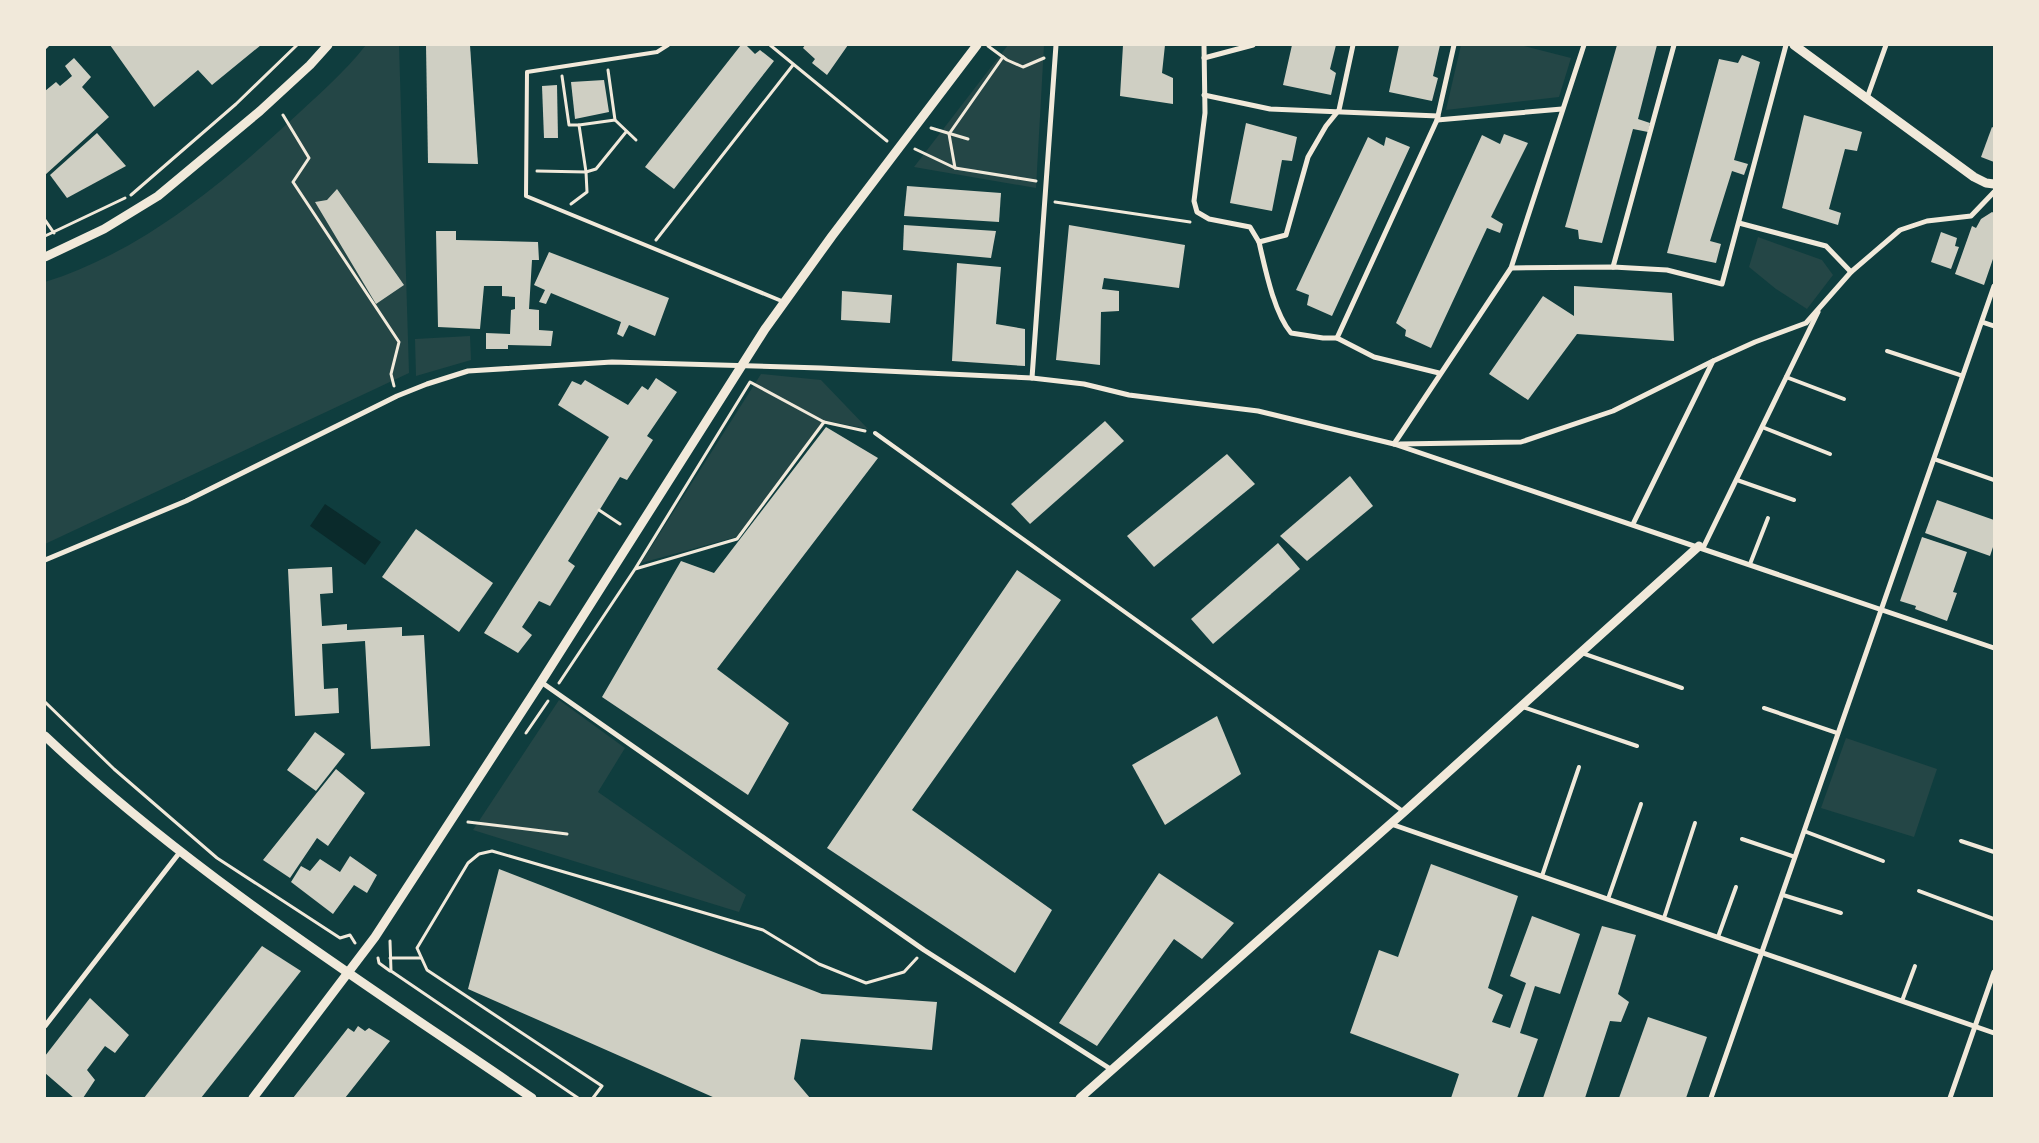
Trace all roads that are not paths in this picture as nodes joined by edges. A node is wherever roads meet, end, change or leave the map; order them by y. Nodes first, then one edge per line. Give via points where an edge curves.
1 (328, 45) edge
2 (668, 45) edge
3 (977, 45) edge
4 (1056, 45) edge
5 (1204, 45) edge
6 (1253, 45) edge
7 (1353, 45) edge
8 (1454, 45) edge
9 (1584, 45) edge
10 (1674, 45) edge
11 (1786, 45) edge
12 (1794, 45) edge
13 (1886, 45) edge
14 (1204, 58) junction
15 (1204, 95) junction
16 (1867, 98) junction
17 (1562, 109) junction
18 (1339, 110) junction
19 (1438, 118) junction
20 (1994, 184) edge
21 (1994, 192) edge
22 (1740, 223) junction
23 (1258, 242) junction
24 (45, 257) edge
25 (1613, 267) junction
26 (1511, 268) junction
27 (1851, 272) junction
28 (1994, 286) edge
29 (784, 302) junction
30 (1821, 305) junction
31 (1982, 322) junction
32 (1994, 326) edge
33 (1337, 338) junction
34 (1887, 351) dead end
35 (1713, 361) junction
36 (742, 365) junction
37 (1440, 373) junction
38 (1963, 376) junction
39 (1786, 377) junction
40 (1032, 378) junction
41 (1844, 399) dead end
42 (1762, 427) junction
43 (875, 433) road end
44 (1394, 444) junction
45 (1830, 454) dead end
46 (1934, 459) junction
47 (1737, 480) junction
48 (1994, 480) edge
49 (1794, 500) dead end
50 (1768, 518) dead end
51 (1633, 524) junction
52 (1701, 547) junction
53 (45, 560) edge
54 (1750, 564) junction
55 (1882, 609) junction
56 (1994, 648) edge
57 (1582, 653) junction
58 (541, 682) junction
59 (1682, 688) dead end
60 (1521, 706) junction
61 (1764, 708) dead end
62 (1838, 733) junction
63 (45, 736) edge
64 (1637, 746) dead end
65 (1579, 767) dead end
66 (1641, 804) dead end
67 (1404, 812) junction
68 (1391, 823) junction
69 (1695, 823) dead end
70 (1804, 831) junction
71 (1742, 839) dead end
72 (1961, 841) dead end
73 (180, 852) junction
74 (1994, 852) edge
75 (1796, 857) junction
76 (1883, 861) dead end
77 (1542, 876) junction
78 (1736, 887) dead end
79 (1920, 891) dead end
80 (1782, 895) junction
81 (1608, 899) junction
82 (1841, 913) dead end
83 (1664, 918) junction
84 (1994, 919) edge
85 (1718, 937) junction
86 (1762, 952) junction
87 (1915, 966) dead end
88 (1994, 972) edge
89 (349, 973) junction
90 (1902, 1001) junction
91 (45, 1026) edge
92 (1975, 1026) junction
93 (1994, 1033) edge
94 (1112, 1070) junction
95 (521, 1095) edge
96 (253, 1098) edge
97 (532, 1098) edge
98 (1080, 1098) edge
99 (1711, 1098) edge
100 (1950, 1098) edge

1 - 24 street via 260,111 158,196 104,229
2 - 29 lane via 657,52 527,72 526,196
3 - 29 street
4 - 40 street
5 - 14 street
6 - 14 street
7 - 18 street
8 - 19 street
9 - 17 street
10 - 25 street
11 - 22 street
12 - 16 street
13 - 16 street
14 - 15 street
15 - 18 street via 1270,109
15 - 23 street via 1205,113 1194,201 1197,212 1209,219 1250,227
16 - 20 street via 1974,177
17 - 19 street
17 - 26 street
18 - 19 street
18 - 23 street via 1308,157 1286,235
19 - 33 street
21 - 27 street via 1971,216 1927,221 1900,230
22 - 25 street via 1722,284 1667,270
22 - 27 street via 1826,246
23 - 33 street via 1285,326 1291,333
25 - 26 street
26 - 37 street
27 - 30 street
28 - 31 street
29 - 36 street
30 - 35 street via 1806,323
30 - 39 street
31 - 32 street
31 - 38 street
33 - 37 street via 1374,357
34 - 38 lane
35 - 44 street via 1613,411 1521,442
35 - 51 street
36 - 40 street
36 - 53 street via 612,362 468,372 398,396 186,500
36 - 58 street
37 - 44 street
38 - 46 street
39 - 41 lane
39 - 42 street
40 - 44 street via 1084,384 1129,395 1258,411
42 - 45 lane
42 - 47 street
43 - 67 lane
44 - 51 street
46 - 48 lane
46 - 55 street
47 - 49 lane
47 - 52 street
50 - 54 lane
51 - 52 street via 1693,547
52 - 54 street
52 - 57 street
54 - 55 street
55 - 56 street
55 - 62 street
57 - 59 lane
57 - 60 street
58 - 89 street
58 - 94 street via 924,950
60 - 64 lane
60 - 67 street
61 - 62 lane
62 - 70 street
63 - 73 street via 128,811
65 - 77 lane
66 - 81 lane
67 - 68 street
68 - 77 street
68 - 94 street
69 - 83 lane
70 - 75 street
70 - 76 lane
71 - 75 lane
72 - 74 lane
73 - 89 street
73 - 91 street
75 - 80 street
77 - 81 street
78 - 85 lane
79 - 84 lane
80 - 82 lane
80 - 86 street
81 - 83 street
83 - 85 street
85 - 86 street
86 - 90 street
86 - 99 street
87 - 90 lane
88 - 92 street
89 - 95 street
89 - 96 street
90 - 92 street
92 - 93 street
92 - 100 street
94 - 98 street
95 - 97 street

